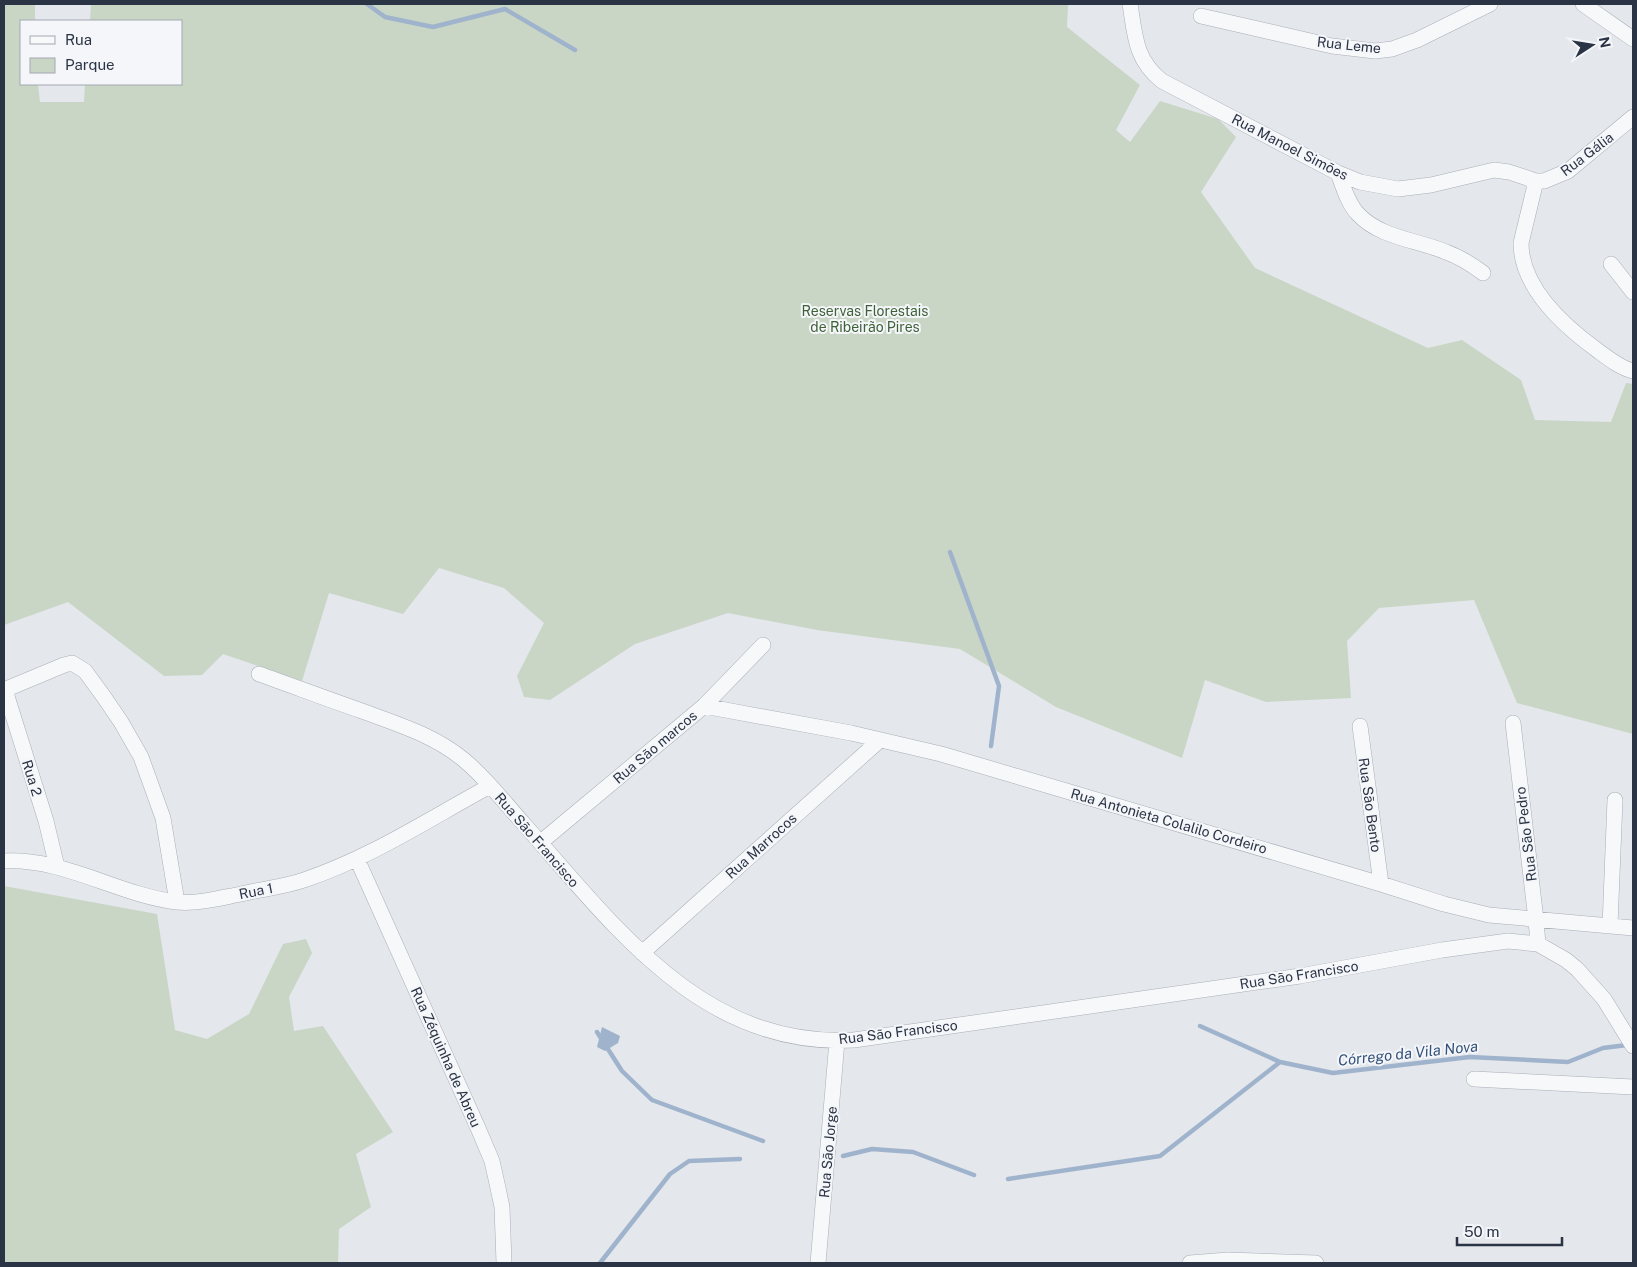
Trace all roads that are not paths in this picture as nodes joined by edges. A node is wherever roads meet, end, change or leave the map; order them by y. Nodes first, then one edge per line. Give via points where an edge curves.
1 (1130, 4) edge
2 (1490, 4) edge
3 (1583, 4) edge
4 (1201, 16) dead end
5 (1633, 39) edge
6 (1633, 117) edge
7 (1338, 173) junction
8 (1536, 180) junction
9 (1611, 264) dead end
10 (1483, 273) dead end
11 (1633, 292) edge
12 (1633, 371) edge
13 (763, 646) dead end
14 (258, 674) dead end
15 (4, 690) edge
16 (704, 706) junction
17 (1513, 723) dead end
18 (1360, 726) dead end
19 (880, 740) junction
20 (490, 786) junction
21 (1615, 800) dead end
22 (541, 842) junction
23 (357, 859) junction
24 (4, 861) edge
25 (57, 867) junction
26 (1381, 884) junction
27 (177, 902) junction
28 (1536, 920) junction
29 (1610, 926) junction
30 (1633, 928) edge
31 (1538, 944) junction
32 (642, 953) junction
33 (837, 1041) junction
34 (1633, 1046) edge
35 (1474, 1079) dead end
36 (1633, 1087) edge
37 (504, 1263) edge
38 (818, 1263) edge
39 (1190, 1263) edge
40 (1316, 1263) edge

1 - 7 street, Rua Manoel Simões via 1143,62 1151,72
2 - 4 street, Rua Leme via 1417,40 1375,51 1332,46
3 - 5 street
6 - 8 street, Rua Gália via 1568,171 1544,181
7 - 8 street, Rua Manoel Simões via 1360,182 1398,189 1494,170
7 - 10 street via 1356,213 1369,224 1464,259
8 - 12 street via 1521,243 1526,269 1546,303 1562,322 1611,361
9 - 11 street
13 - 16 street, Rua São marcos
14 - 20 street, Rua São Francisco via 428,736 464,760
15 - 25 street, Rua 2 via 46,821
15 - 27 street via 64,664 72,663 86,671 141,757 163,818
16 - 19 street, Rua Antonieta Colalilo Cordeiro
16 - 22 street, Rua São marcos
17 - 28 street, Rua São Pedro
18 - 26 street, Rua São Bento
19 - 26 street, Rua Antonieta Colalilo Cordeiro via 940,754
19 - 32 street, Rua Marrocos
20 - 22 street, Rua São Francisco
20 - 23 street, Rua 1
21 - 29 street
22 - 32 street, Rua São Francisco via 587,897
23 - 27 street, Rua 1 via 284,885 207,900
23 - 37 street, Rua Zéquinha de Abreu via 492,1162 502,1207
24 - 25 street, Rua 1
25 - 27 street, Rua 1
26 - 28 street, Rua Antonieta Colalilo Cordeiro via 1489,915
28 - 29 street, Rua Antonieta Colalilo Cordeiro
28 - 31 street, Rua São Pedro
29 - 30 street, Rua Antonieta Colalilo Cordeiro
31 - 33 street, Rua São Francisco via 1508,941 1442,950 1300,976
31 - 34 street via 1577,969 1604,1000
32 - 33 street, Rua São Francisco via 678,983 746,1023 805,1039
33 - 38 street, Rua São Jorge
35 - 36 street
39 - 40 street via 1228,1260

